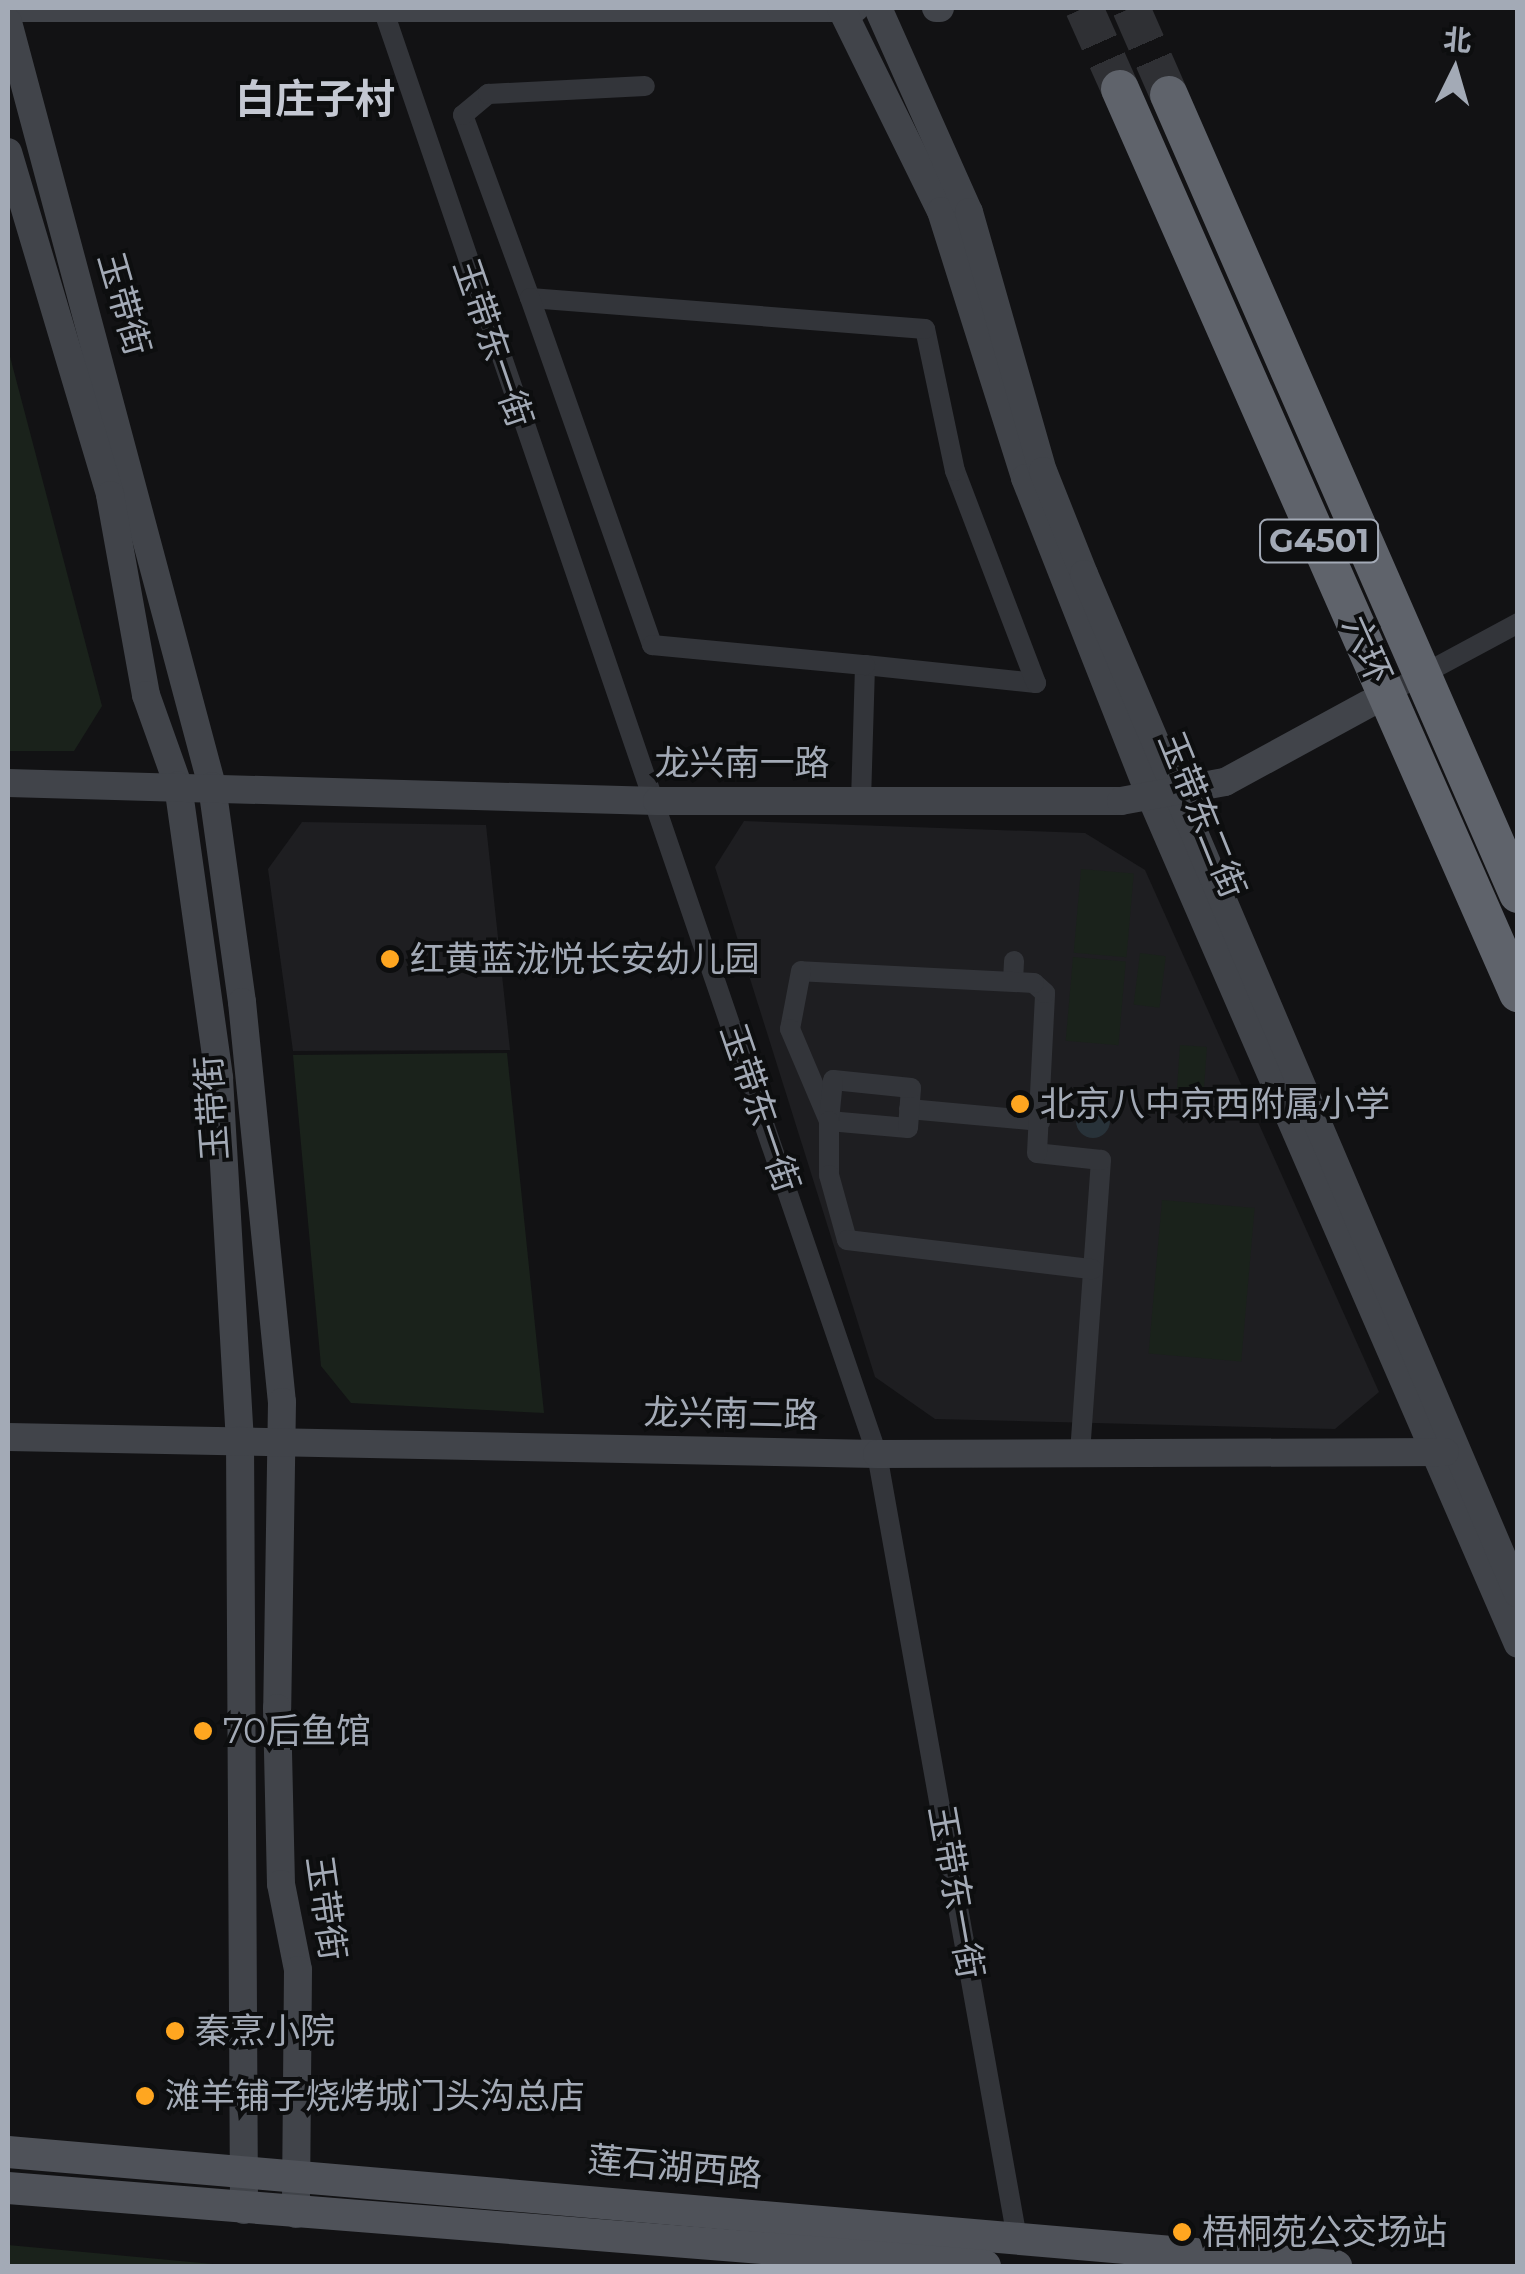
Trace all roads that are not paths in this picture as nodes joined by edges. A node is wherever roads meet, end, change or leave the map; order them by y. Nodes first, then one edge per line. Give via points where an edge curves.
1 (8, 8) edge
2 (878, 8) edge
3 (384, 9) edge
4 (847, 9) edge
5 (8, 22) edge
6 (645, 86) dead end
7 (1120, 89) tunnel mouth
8 (1169, 95) tunnel mouth
9 (8, 152) edge
10 (530, 298) junction
11 (1518, 623) edge
12 (865, 665) junction
13 (1368, 704) joint
14 (8, 783) edge
15 (178, 785) junction
16 (212, 786) junction
17 (1163, 795) junction
18 (657, 801) junction
19 (861, 801) junction
20 (1518, 894) edge
21 (1518, 992) edge
22 (910, 1109) junction
23 (829, 1121) junction
24 (1040, 1121) junction
25 (1092, 1269) junction
26 (8, 1438) edge
27 (240, 1440) junction
28 (282, 1442) junction
29 (1080, 1453) junction
30 (1443, 1453) junction
31 (876, 1454) junction
32 (1518, 1594) edge
33 (1518, 1644) edge
34 (8, 2152) edge
35 (247, 2170) junction
36 (299, 2175) junction
37 (8, 2188) edge
38 (244, 2210) junction
39 (296, 2214) junction
40 (1017, 2238) junction
41 (985, 2266) edge
42 (1336, 2266) edge

1 - 3 street
2 - 17 street, 玉带东二街 via 969,212 1044,471
3 - 4 street
3 - 18 street, 玉带东一街 via 478,304
4 - 17 street, 玉带东二街 via 941,210 1025,478
5 - 16 street, 玉带街
6 - 10 street via 488,94 463,115
7 - 21 highway, 六环 / G4501
8 - 20 highway, 六环 / G4501
9 - 15 street, 玉带街 via 110,496 146,695
10 - 12 street via 652,644
10 - 12 street via 925,329 955,471 1036,682
11 - 13 street, 龙兴南一路
12 - 19 street
13 - 17 street, 龙兴南一路 via 1225,782
14 - 15 street, 龙兴南一路
15 - 16 street, 龙兴南一路
15 - 27 street, 玉带街 via 219,1078
16 - 18 street, 龙兴南一路
16 - 28 street, 玉带街
17 - 19 street, 龙兴南一路
17 - 30 street, 玉带东二街
18 - 19 street, 龙兴南一路
18 - 31 street, 玉带东一街
22 - 23 street via 908,1128
22 - 23 street via 911,1088 833,1080
22 - 24 street
23 - 24 street via 790,1028 801,971 1013,971 1034,983 1050,1005
23 - 25 street via 829,1174 854,1245
24 - 25 street via 1037,1153 1102,1160
25 - 29 street
26 - 27 street, 龙兴南二路
27 - 28 street, 龙兴南二路
27 - 35 street, 玉带街
28 - 31 street, 龙兴南二路
28 - 36 street, 玉带街 via 276,1708 281,1884 298,1970
29 - 30 street, 龙兴南二路
29 - 31 street, 龙兴南二路
30 - 32 street, 玉带东二街
30 - 33 street, 玉带东二街
31 - 40 street, 玉带东一街
34 - 35 main road, 莲石湖西路
35 - 36 main road, 莲石湖西路
35 - 38 street, 玉带街
36 - 39 street, 玉带街
36 - 40 main road, 莲石湖西路
37 - 38 main road, 莲石湖西路
38 - 39 main road, 莲石湖西路
39 - 41 main road, 莲石湖西路
40 - 42 main road, 莲石湖西路

